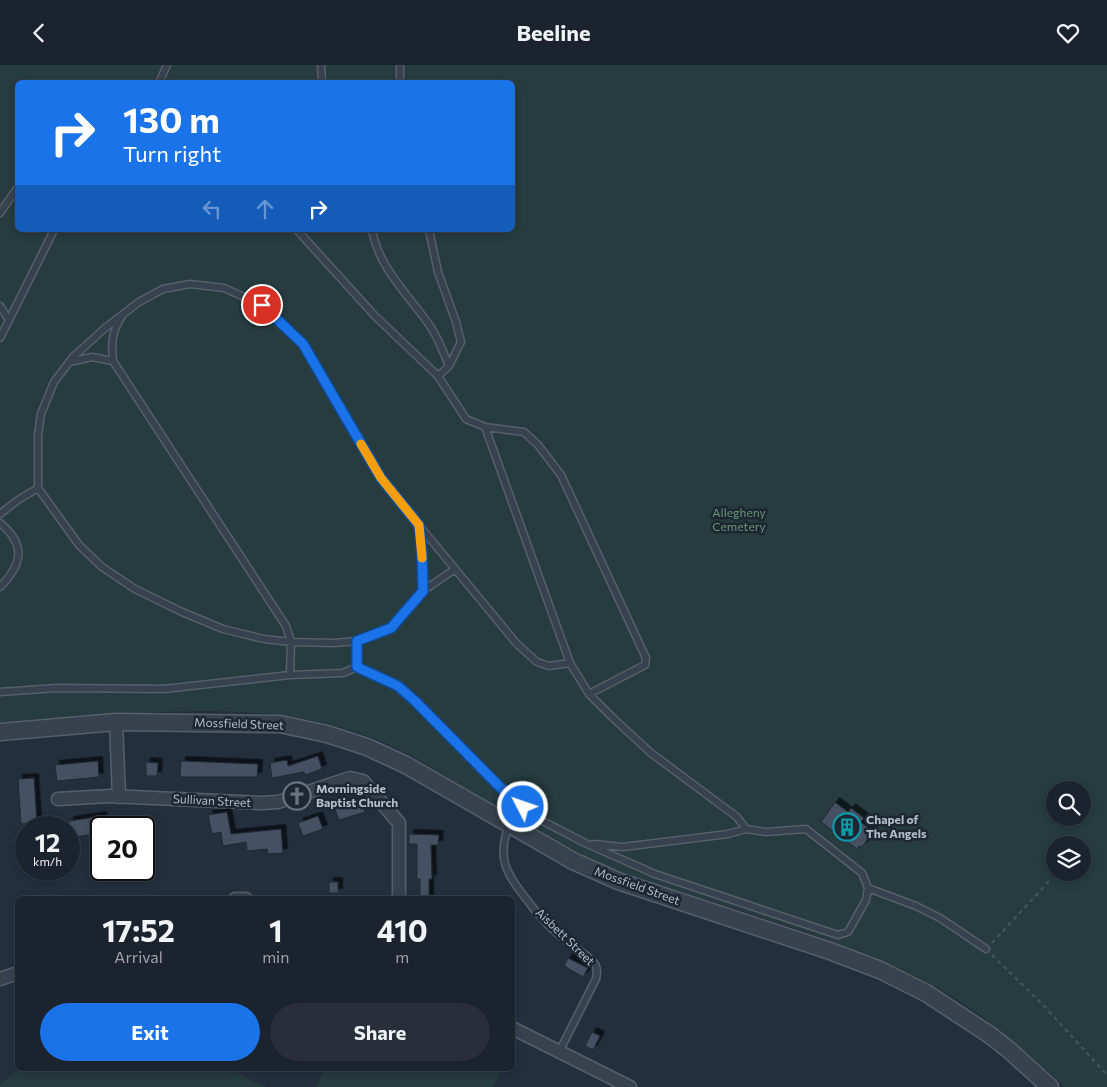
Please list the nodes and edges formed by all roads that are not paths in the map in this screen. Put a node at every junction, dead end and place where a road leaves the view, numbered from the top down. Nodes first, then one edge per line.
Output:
1 (167, 65) edge
2 (321, 65) edge
3 (400, 65) edge
4 (160, 80) edge
5 (322, 80) edge
6 (400, 80) edge
7 (15, 191) edge
8 (0, 213) edge
9 (53, 232) edge
10 (299, 232) edge
11 (373, 232) edge
12 (429, 232) edge
13 (0, 306) edge
14 (123, 314) junction
15 (9, 320) junction
16 (0, 338) edge
17 (113, 361) junction
18 (69, 363) junction
19 (449, 365) junction
20 (438, 375) junction
21 (485, 427) junction
22 (38, 488) junction
23 (0, 514) edge
24 (0, 523) edge
25 (419, 525) junction
26 (455, 569) junction
27 (0, 587) edge
28 (423, 591) junction
29 (357, 641) junction
30 (291, 642) junction
31 (570, 663) junction
32 (357, 667) junction
33 (290, 675) junction
34 (0, 692) edge
35 (588, 694) junction
36 (116, 722) junction
37 (0, 732) edge
38 (119, 797) junction
39 (58, 799) dead end
40 (509, 824) junction
41 (746, 829) junction
42 (578, 839) junction
43 (868, 888) junction
44 (399, 896) edge
45 (986, 949) road end
46 (15, 974) edge
47 (0, 979) edge
48 (515, 1030) edge
49 (559, 1052) junction
50 (630, 1087) edge
51 (1050, 1087) edge

1 - 4 lane
2 - 5 lane
3 - 6 lane
7 - 8 lane
9 - 15 lane
10 - 20 lane
11 - 19 lane
12 - 19 lane
13 - 15 lane
14 - 17 lane
14 - 18 lane
14 - 25 lane
15 - 16 lane
17 - 18 lane
17 - 30 lane
18 - 22 lane
19 - 20 lane
20 - 21 lane
21 - 31 lane
21 - 35 lane
22 - 23 lane
22 - 30 lane
24 - 27 lane
25 - 26 lane
25 - 28 lane
26 - 28 lane
26 - 31 lane
28 - 29 lane
29 - 30 lane
29 - 32 lane
30 - 33 lane
31 - 35 lane
32 - 33 lane
32 - 42 lane
33 - 34 lane
35 - 41 lane
36 - 37 street, Mossfield Street
36 - 38 street
36 - 40 street, Mossfield Street
38 - 39 street, Sullivan Street
38 - 44 street, Sullivan Street
40 - 49 lane, Aisbett Street
40 - 51 street, Mossfield Street
41 - 42 lane
41 - 43 lane
42 - 43 lane
43 - 45 lane
46 - 47 street
48 - 49 street
49 - 50 street

